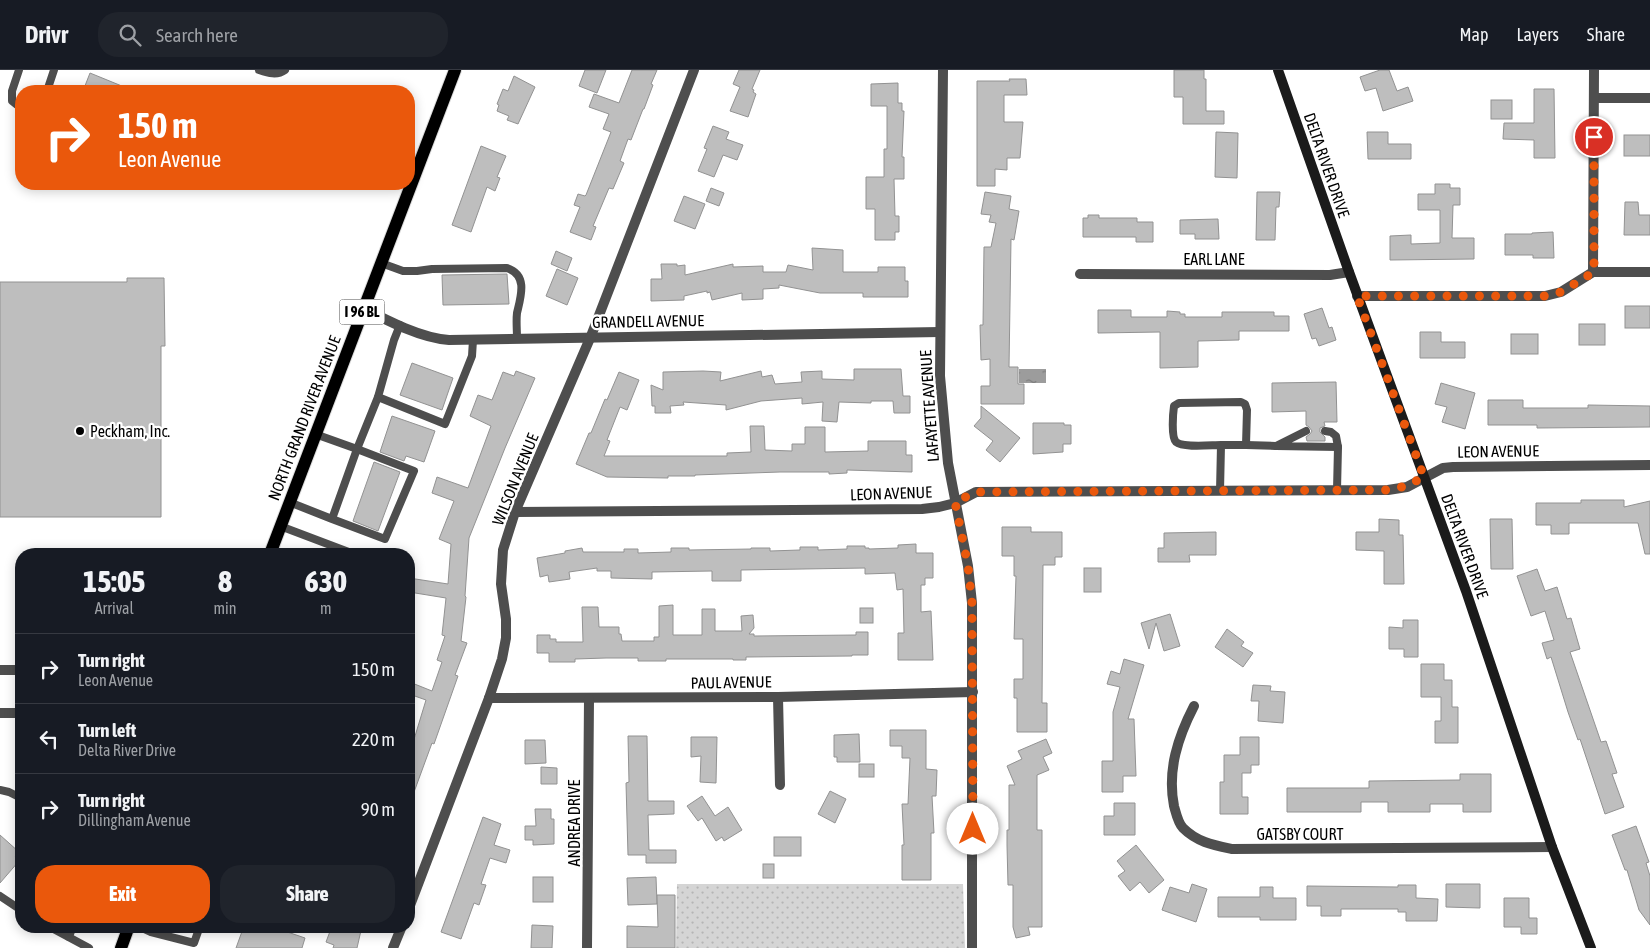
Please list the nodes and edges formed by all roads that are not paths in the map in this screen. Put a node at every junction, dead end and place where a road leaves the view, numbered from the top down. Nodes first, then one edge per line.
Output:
1 (19, 70) edge
2 (54, 70) edge
3 (259, 70) edge
4 (285, 70) edge
5 (455, 70) edge
6 (694, 70) edge
7 (943, 70) edge
8 (1278, 70) edge
9 (1594, 70) edge
10 (49, 85) edge
11 (1595, 98) junction
12 (1650, 98) edge
13 (15, 103) edge
14 (415, 173) edge
15 (409, 190) edge
16 (380, 264) junction
17 (1349, 272) junction
18 (1594, 272) junction
19 (1650, 272) edge
20 (1080, 274) dead end
21 (1357, 296) junction
22 (363, 308) junction
23 (400, 325) junction
24 (940, 332) junction
25 (591, 336) junction
26 (517, 338) junction
27 (473, 340) junction
28 (378, 397) junction
29 (1306, 431) dead end
30 (1325, 431) dead end
31 (315, 434) junction
32 (1221, 445) junction
33 (1246, 446) junction
34 (1276, 446) junction
35 (1338, 447) junction
36 (357, 449) junction
37 (1650, 465) edge
38 (1424, 477) junction
39 (1337, 490) junction
40 (1220, 491) junction
41 (289, 502) junction
42 (955, 502) junction
43 (515, 512) junction
44 (332, 519) junction
45 (280, 526) junction
46 (272, 548) edge
47 (338, 548) edge
48 (0, 670) edge
49 (15, 670) edge
50 (973, 692) junction
51 (778, 697) junction
52 (489, 698) junction
53 (590, 699) junction
54 (1194, 706) dead end
55 (0, 713) edge
56 (15, 713) edge
57 (780, 785) dead end
58 (0, 790) edge
59 (15, 795) edge
60 (1552, 847) junction
61 (415, 892) edge
62 (0, 896) edge
63 (15, 906) edge
64 (61, 933) edge
65 (70, 933) edge
66 (126, 933) edge
67 (155, 933) edge
68 (198, 933) edge
69 (399, 933) edge
70 (69, 937) junction
71 (89, 948) edge
72 (121, 948) edge
73 (394, 948) edge
74 (587, 948) edge
75 (972, 948) edge
76 (1591, 948) edge

1 - 13 lane
2 - 10 lane
3 - 4 lane
5 - 14 main road, NORTH GRAND RIVER AVENUE / I 96 BL
6 - 25 street, WILSON AVENUE
7 - 24 street, LAFAYETTE AVENUE
8 - 17 street, DELTA RIVER DRIVE
9 - 11 street
11 - 12 street
11 - 18 street
15 - 16 main road, NORTH GRAND RIVER AVENUE / I 96 BL
16 - 22 main road, NORTH GRAND RIVER AVENUE / I 96 BL
16 - 26 lane
17 - 20 street, EARL LANE
17 - 21 street, DELTA RIVER DRIVE
18 - 19 street
18 - 21 street
21 - 38 street, DELTA RIVER DRIVE
22 - 23 street, GRANDELL AVENUE
22 - 31 main road, NORTH GRAND RIVER AVENUE / I 96 BL
23 - 27 street, GRANDELL AVENUE
23 - 28 lane
24 - 25 street, GRANDELL AVENUE
24 - 42 street, LAFAYETTE AVENUE
25 - 26 street, GRANDELL AVENUE
25 - 43 street, WILSON AVENUE
26 - 27 street, GRANDELL AVENUE
27 - 28 lane
28 - 36 lane
29 - 34 lane
30 - 35 lane
31 - 36 lane
31 - 41 main road, NORTH GRAND RIVER AVENUE / I 96 BL
32 - 33 lane
32 - 33 lane
32 - 40 lane
33 - 34 lane
34 - 35 lane
35 - 39 lane
36 - 44 lane
36 - 44 lane
37 - 38 street, LEON AVENUE
38 - 39 street, LEON AVENUE
38 - 60 street, DELTA RIVER DRIVE
39 - 40 street, LEON AVENUE
40 - 42 street, LEON AVENUE
41 - 44 lane
41 - 45 main road, NORTH GRAND RIVER AVENUE / I 96 BL
42 - 43 street, LEON AVENUE
42 - 50 street, LAFAYETTE AVENUE
43 - 52 street, WILSON AVENUE
45 - 46 main road, NORTH GRAND RIVER AVENUE / I 96 BL
45 - 47 lane
48 - 49 street
50 - 51 street, PAUL AVENUE
50 - 75 street, LAFAYETTE AVENUE
51 - 53 street, PAUL AVENUE
51 - 57 street
52 - 53 street, PAUL AVENUE
52 - 61 street, WILSON AVENUE
53 - 74 street, ANDREA DRIVE
54 - 60 street, GATSBY COURT
55 - 56 street
58 - 59 lane
60 - 76 street, DELTA RIVER DRIVE
62 - 63 lane
64 - 70 lane
65 - 70 lane
66 - 72 main road
67 - 68 lane
69 - 73 street
70 - 71 lane

